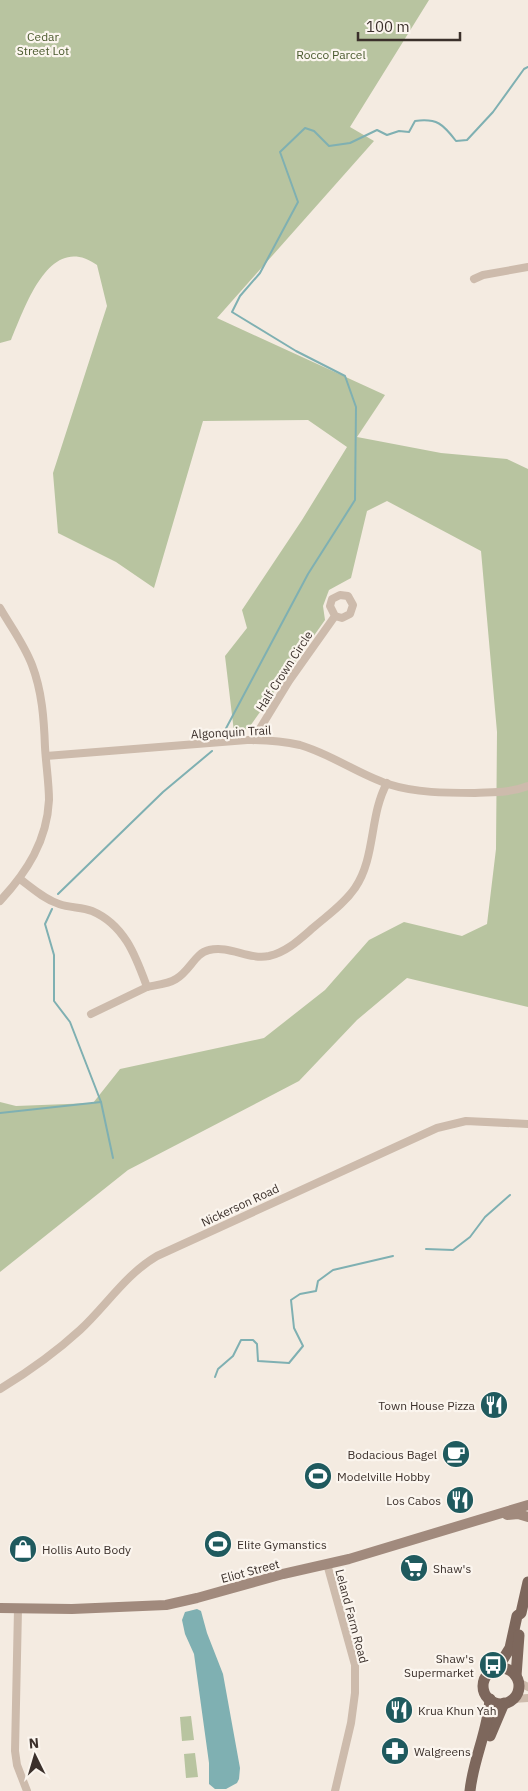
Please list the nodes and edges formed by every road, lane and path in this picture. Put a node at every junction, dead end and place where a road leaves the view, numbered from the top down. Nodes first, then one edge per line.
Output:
1 (528, 267) edge
2 (474, 279) dead end
3 (0, 608) edge
4 (335, 616) dead end
5 (253, 740) junction
6 (46, 756) junction
7 (386, 783) junction
8 (528, 786) edge
9 (20, 879) junction
10 (0, 901) edge
11 (147, 987) junction
12 (91, 1014) dead end
13 (528, 1124) edge
14 (0, 1389) edge
15 (528, 1505) edge
16 (496, 1514) junction
17 (528, 1517) edge
18 (327, 1564) junction
19 (528, 1582) edge
20 (0, 1608) edge
21 (18, 1608) junction
22 (521, 1613) junction
23 (497, 1669) junction
24 (521, 1681) edge
25 (528, 1698) edge
26 (490, 1699) junction
27 (508, 1701) junction
28 (477, 1762) junction
29 (27, 1791) edge
30 (335, 1791) edge
31 (470, 1791) edge

1 - 2 street
3 - 6 street
4 - 5 street, Half Crown Circle
5 - 6 street, Algonquin Trail
5 - 7 street, Algonquin Trail
6 - 9 street
7 - 8 street, Algonquin Trail
7 - 11 street
9 - 10 street
9 - 11 street
11 - 12 street
13 - 14 street, Nickerson Road
15 - 16 main road, Eliot Street
16 - 17 main road
16 - 18 main road, Eliot Street
18 - 21 main road, Eliot Street
18 - 30 street, Leland Farm Road
19 - 22 main road
20 - 21 main road, Eliot Street
21 - 29 street
22 - 23 main road
22 - 24 main road
23 - 24 main road
23 - 26 main road
24 - 27 main road
25 - 27 street
26 - 27 main road
26 - 28 main road
27 - 28 main road
28 - 31 main road

